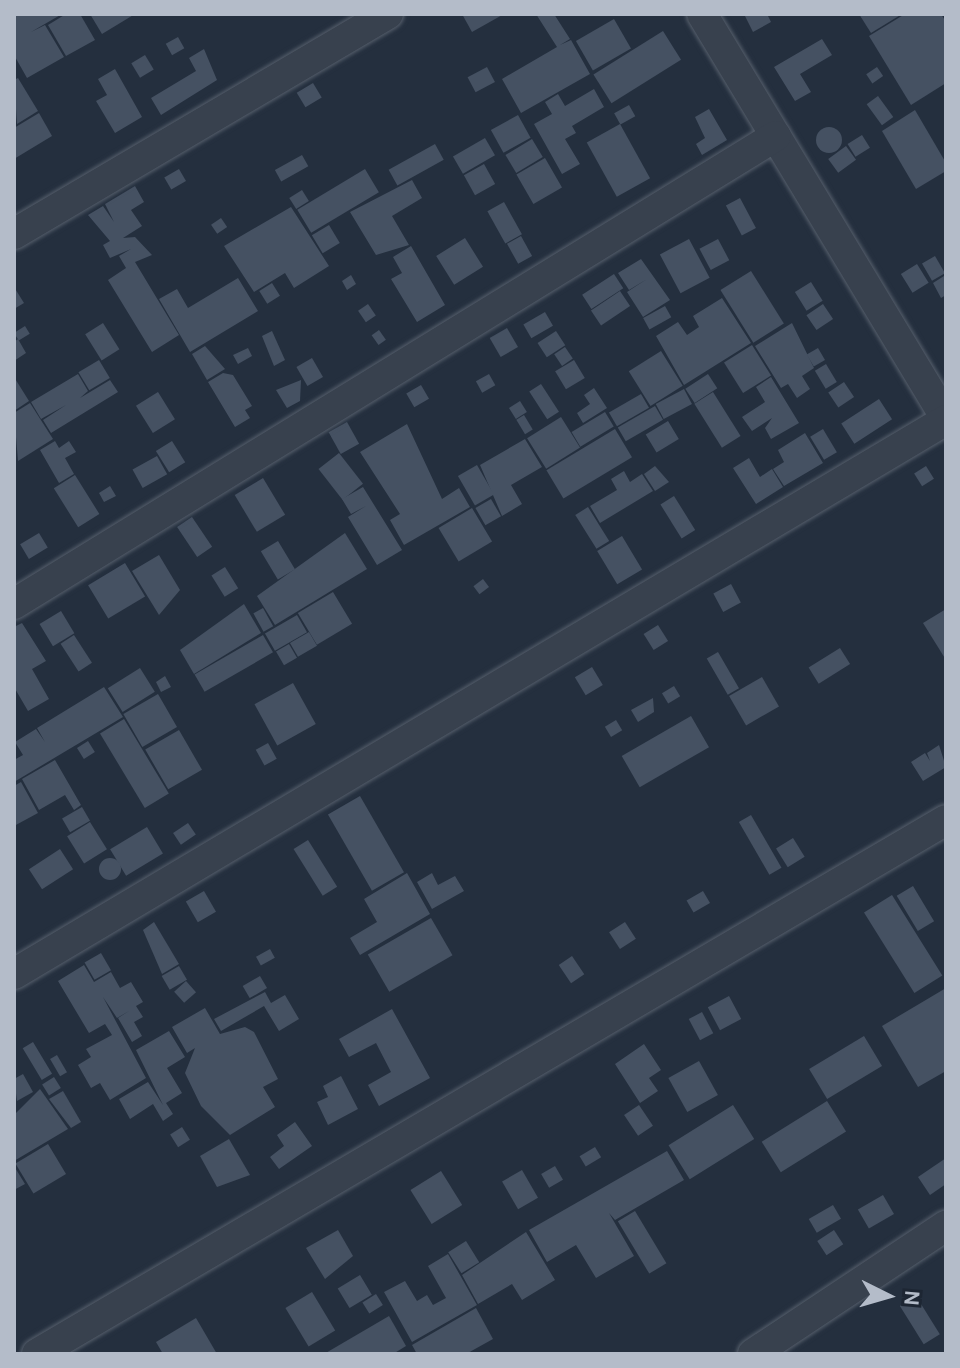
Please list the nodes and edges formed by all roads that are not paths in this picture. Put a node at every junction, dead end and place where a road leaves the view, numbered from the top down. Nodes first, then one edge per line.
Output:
1 (388, 14) edge
2 (702, 14) edge
3 (776, 136) junction
4 (14, 234) edge
5 (946, 420) edge
6 (14, 604) edge
7 (946, 820) edge
8 (14, 974) edge
9 (946, 1226) edge
10 (37, 1354) edge
11 (753, 1354) edge

1 - 4 street
2 - 3 street
3 - 5 street
3 - 6 street
5 - 8 street
7 - 10 street
9 - 11 street

